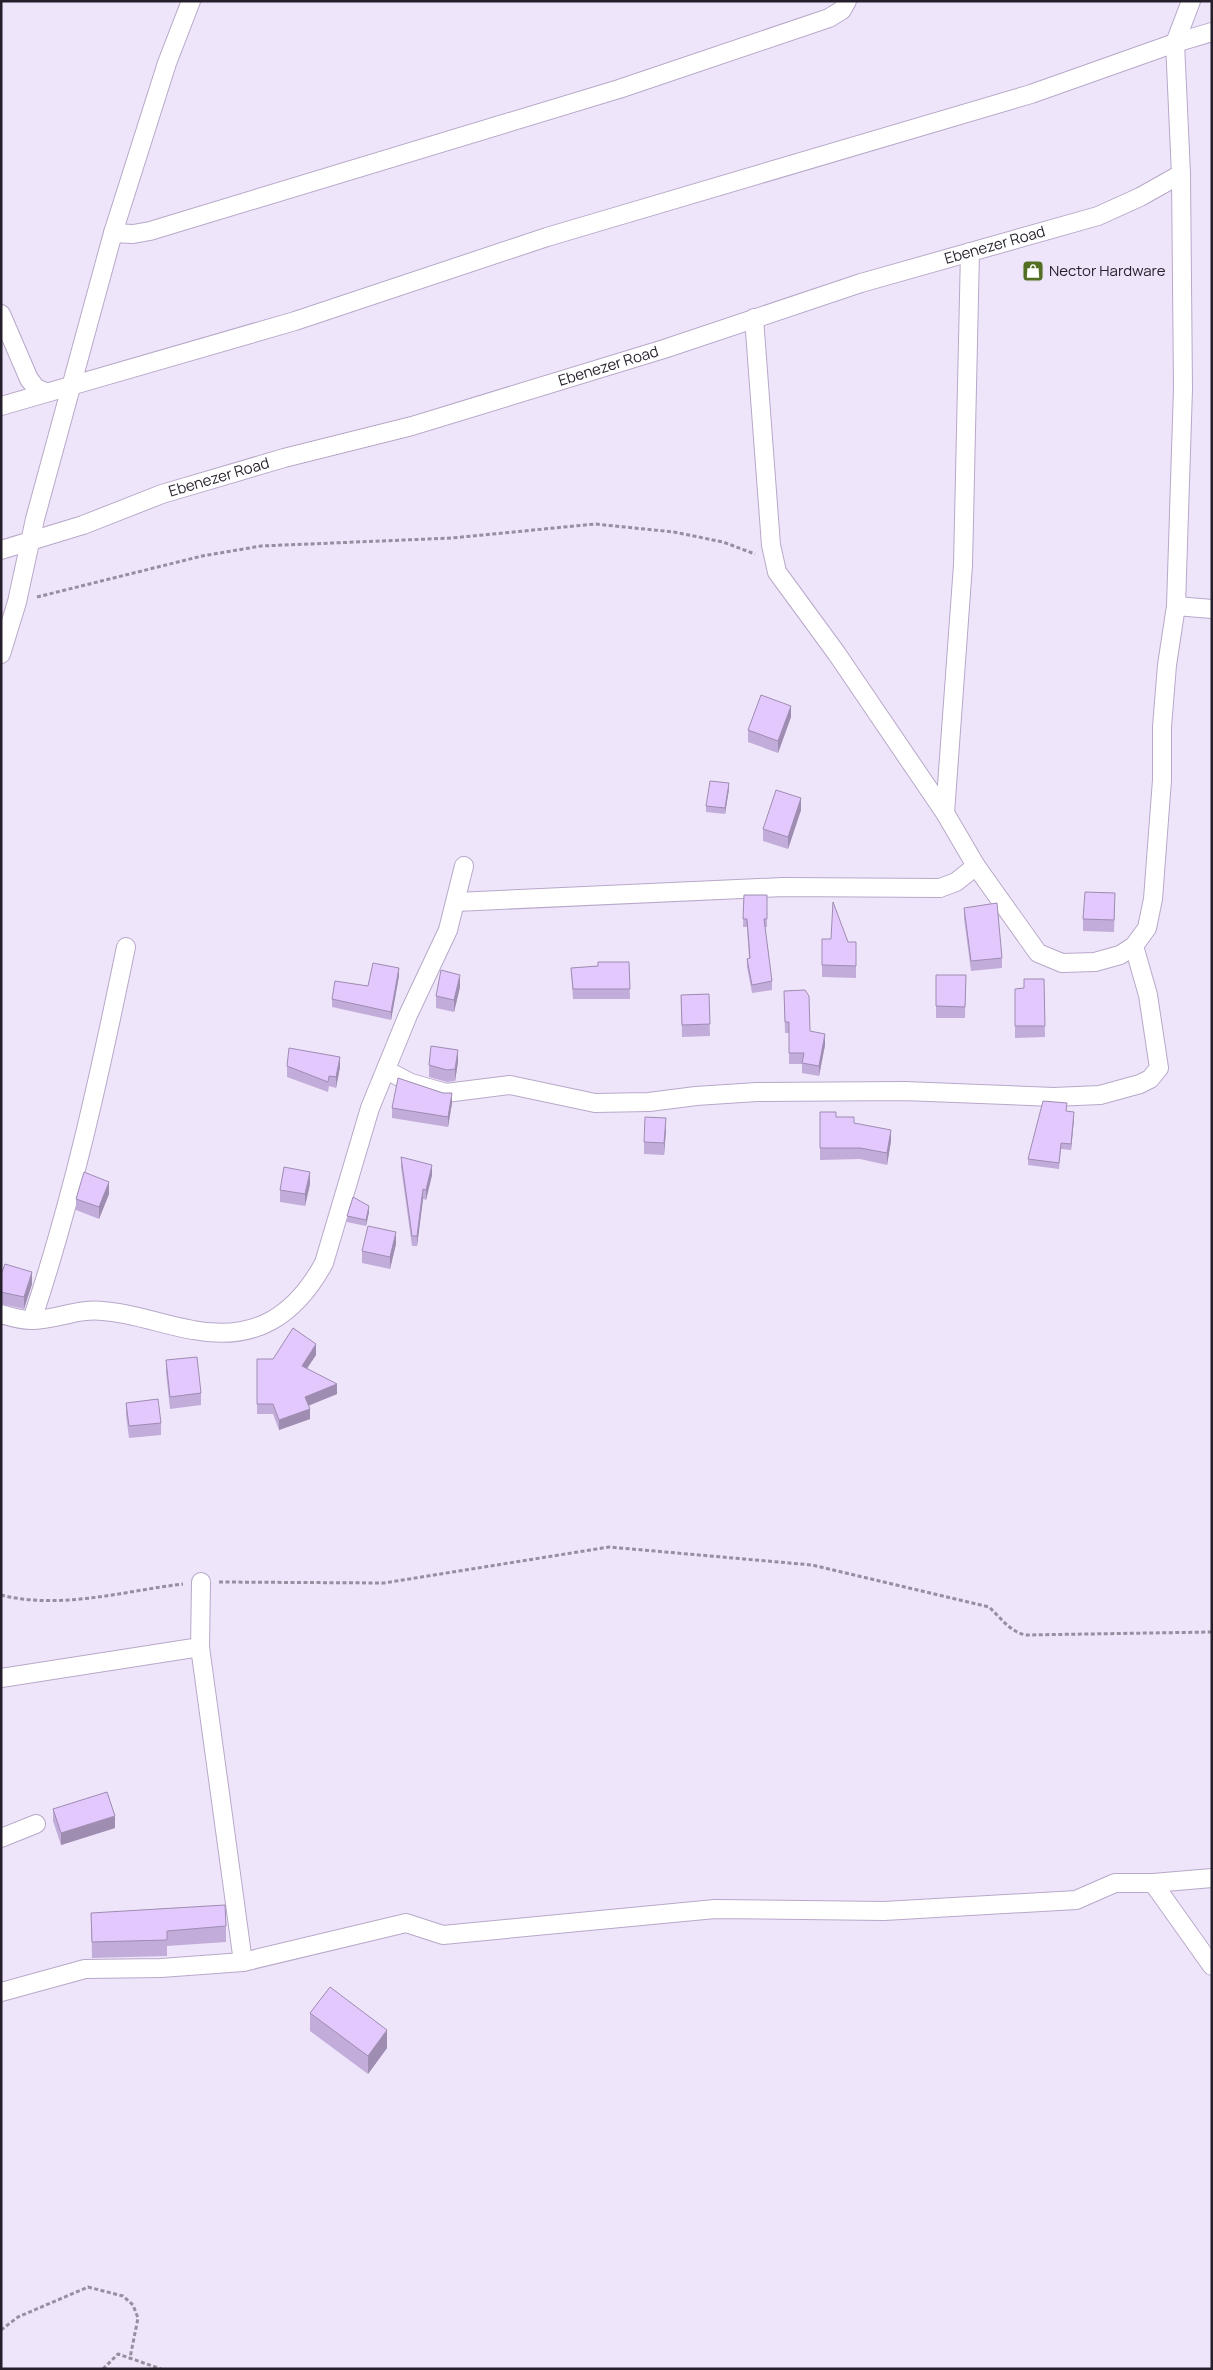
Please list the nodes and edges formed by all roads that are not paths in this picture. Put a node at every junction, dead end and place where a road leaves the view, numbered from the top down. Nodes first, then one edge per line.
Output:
1 (191, 1) edge
2 (846, 1) edge
3 (1191, 1) edge
4 (1212, 32) edge
5 (1175, 43) junction
6 (1181, 174) junction
7 (113, 233) junction
8 (970, 252) junction
9 (1, 314) edge
10 (754, 318) junction
11 (72, 386) junction
12 (44, 392) junction
13 (1, 406) edge
14 (31, 542) junction
15 (1, 550) edge
16 (1176, 606) junction
17 (1212, 609) edge
18 (1, 654) edge
19 (945, 814) junction
20 (464, 866) dead end
21 (976, 866) junction
22 (456, 902) junction
23 (1134, 946) junction
24 (126, 947) dead end
25 (386, 1070) junction
26 (1, 1314) edge
27 (32, 1320) junction
28 (201, 1582) road end
29 (200, 1647) junction
30 (1, 1678) edge
31 (36, 1824) dead end
32 (2, 1834) edge
33 (1212, 1878) edge
34 (1153, 1883) junction
35 (243, 1962) junction
36 (1212, 1966) edge
37 (1, 1992) edge

1 - 7 street
2 - 7 street
3 - 5 street
4 - 5 street
5 - 6 street
5 - 11 street
6 - 8 street, Ebenezer Road
6 - 16 street
7 - 11 street
8 - 10 street, Ebenezer Road
8 - 19 street
9 - 12 street
10 - 14 street, Ebenezer Road
10 - 19 street
11 - 12 street
11 - 14 street
12 - 13 street
14 - 15 street, Ebenezer Road
14 - 18 street
16 - 17 street
16 - 23 street
19 - 21 street
20 - 22 street
21 - 22 street
21 - 23 street
22 - 25 street
23 - 25 street
24 - 27 street
25 - 27 street
26 - 27 street
28 - 29 street
29 - 30 street
29 - 35 street
31 - 32 street
33 - 34 street
34 - 35 street
34 - 36 street
35 - 37 street

